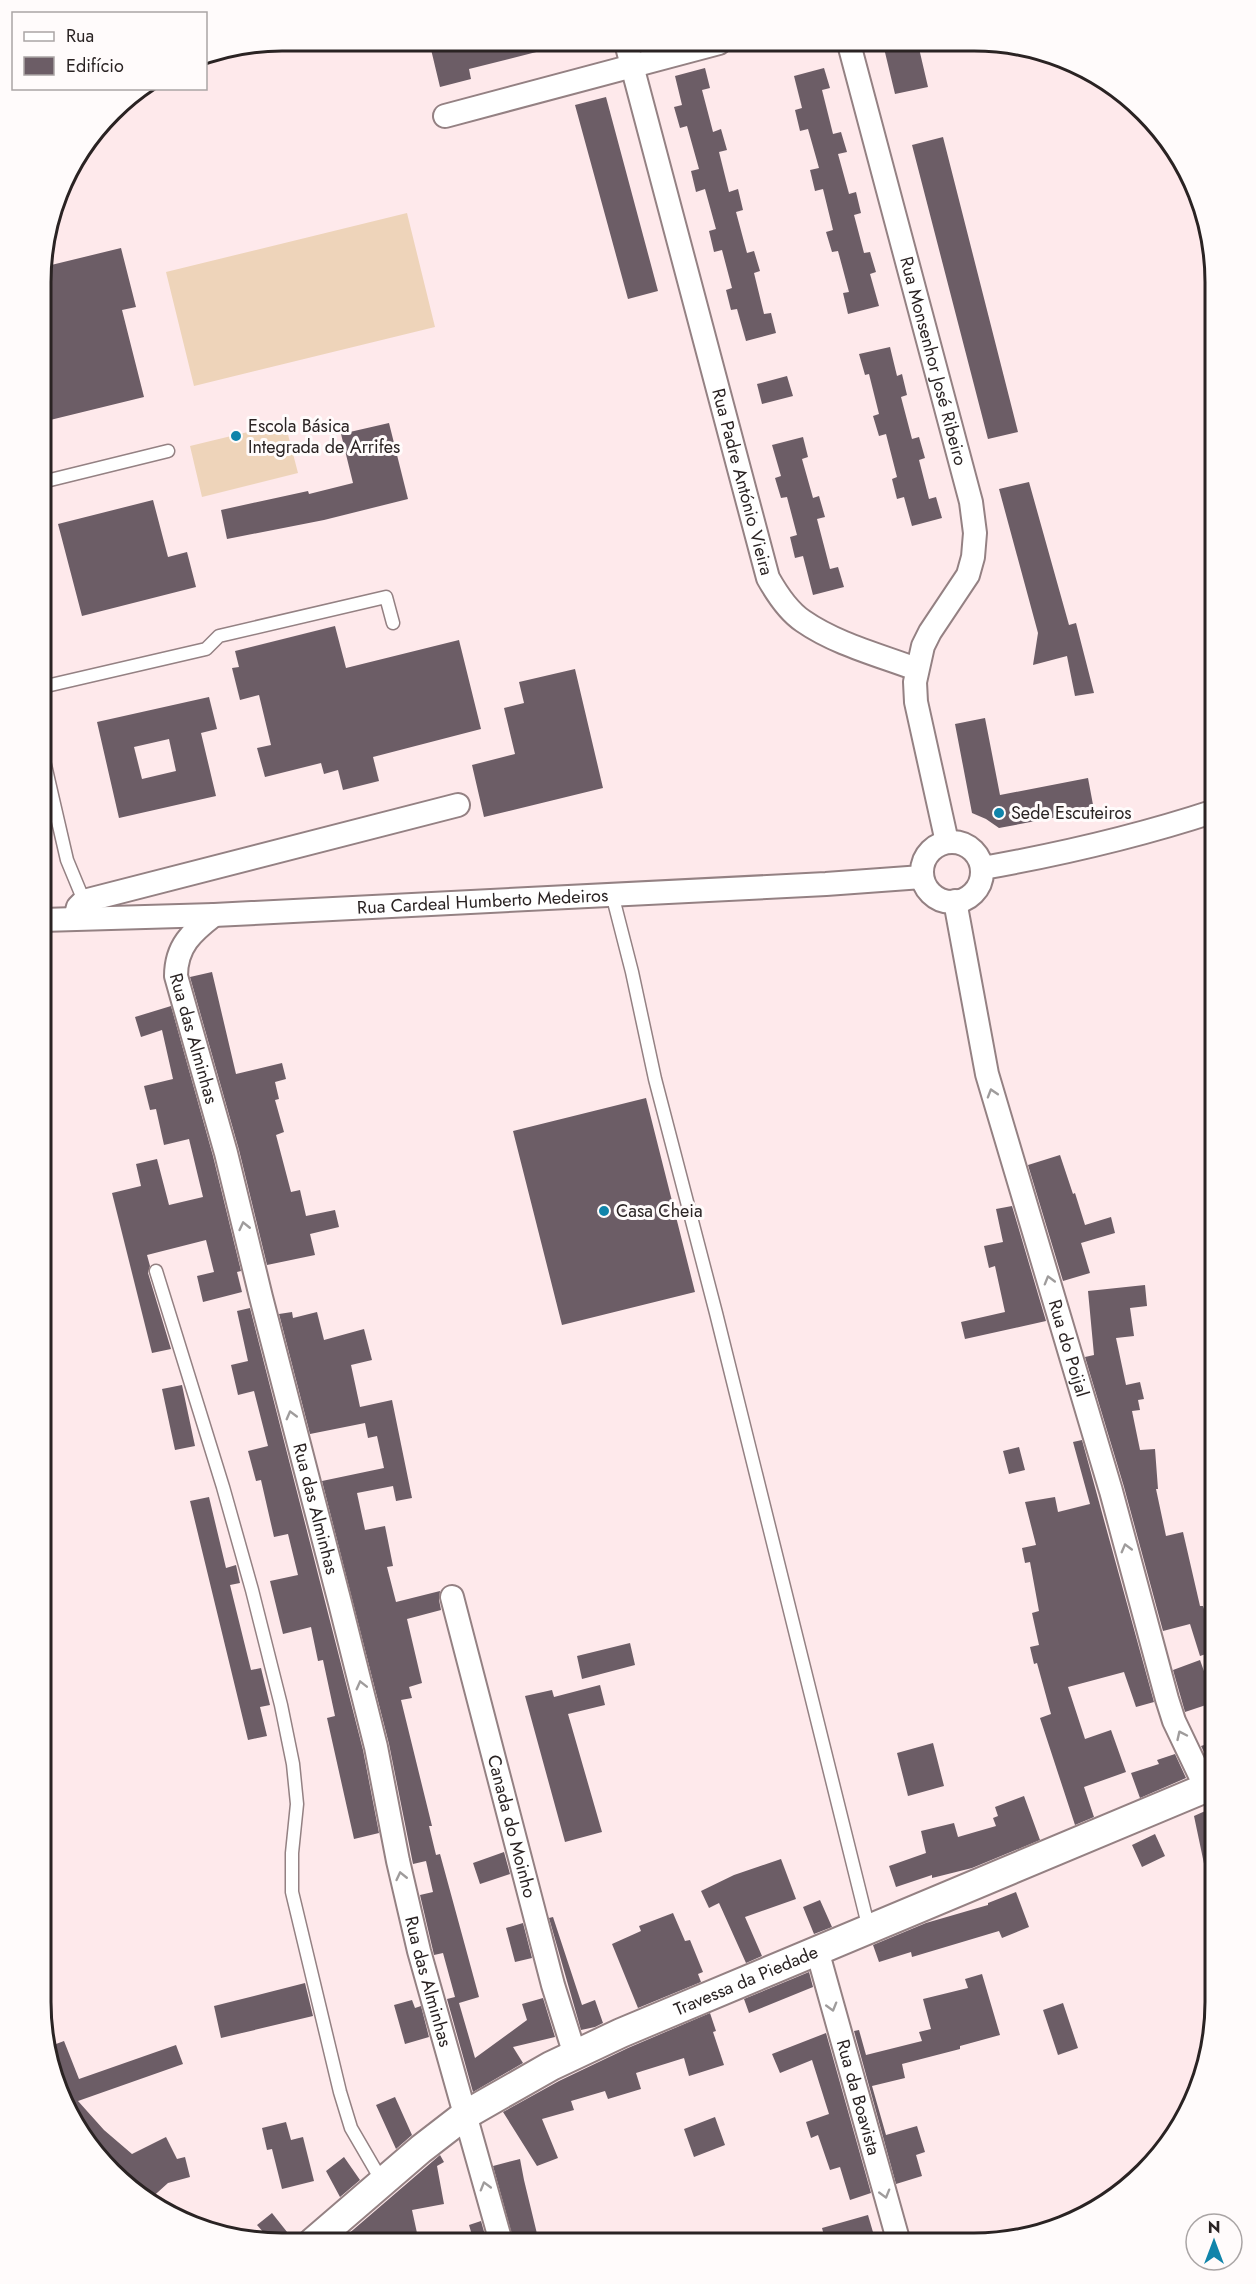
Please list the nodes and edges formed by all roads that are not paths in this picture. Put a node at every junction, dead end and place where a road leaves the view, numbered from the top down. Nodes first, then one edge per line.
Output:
1 (628, 51) edge
2 (689, 51) edge
3 (851, 51) edge
4 (633, 66) junction
5 (445, 116) dead end
6 (168, 451) dead end
7 (51, 480) edge
8 (393, 623) dead end
9 (916, 669) junction
10 (51, 685) edge
11 (51, 791) edge
12 (458, 805) dead end
13 (1205, 814) edge
14 (947, 842) junction
15 (983, 868) junction
16 (922, 877) junction
17 (140, 887) junction
18 (612, 894) junction
19 (955, 902) junction
20 (80, 909) junction
21 (214, 915) junction
22 (51, 917) edge
23 (151, 917) junction
24 (156, 1271) dead end
25 (452, 1597) dead end
26 (1205, 1777) edge
27 (1205, 1788) edge
28 (869, 1929) junction
29 (817, 1950) junction
30 (575, 2055) junction
31 (465, 2115) junction
32 (383, 2183) junction
33 (324, 2233) edge
34 (498, 2233) edge
35 (896, 2233) edge

1 - 4 street, Rua Padre António Vieira
2 - 4 street
3 - 9 street, Rua Monsenhor José Ribeiro
4 - 5 street
4 - 9 street, Rua Padre António Vieira
6 - 7 lane
8 - 10 lane
9 - 14 street
11 - 20 lane
12 - 17 street
13 - 15 street
14 - 15 street
14 - 16 street
15 - 19 street
16 - 18 street, Rua Cardeal Humberto Medeiros
16 - 19 street
17 - 20 street
17 - 23 street
18 - 21 street, Rua Cardeal Humberto Medeiros
18 - 28 lane
26 -> 19 street, Rua do Poijal
20 - 22 street, Rua Cardeal Humberto Medeiros
20 - 23 street, Rua Cardeal Humberto Medeiros
21 - 23 street, Rua Cardeal Humberto Medeiros
31 -> 21 street, Rua das Alminhas
24 - 32 lane
25 - 30 street, Canada do Moinho
27 - 28 street, Travessa da Piedade
28 - 29 street, Travessa da Piedade
29 - 30 street, Travessa da Piedade
29 -> 35 street, Rua da Boavista
30 - 31 street, Travessa da Piedade
31 - 32 street, Travessa da Piedade
34 -> 31 street, Rua das Alminhas
32 - 33 street, Travessa da Piedade

